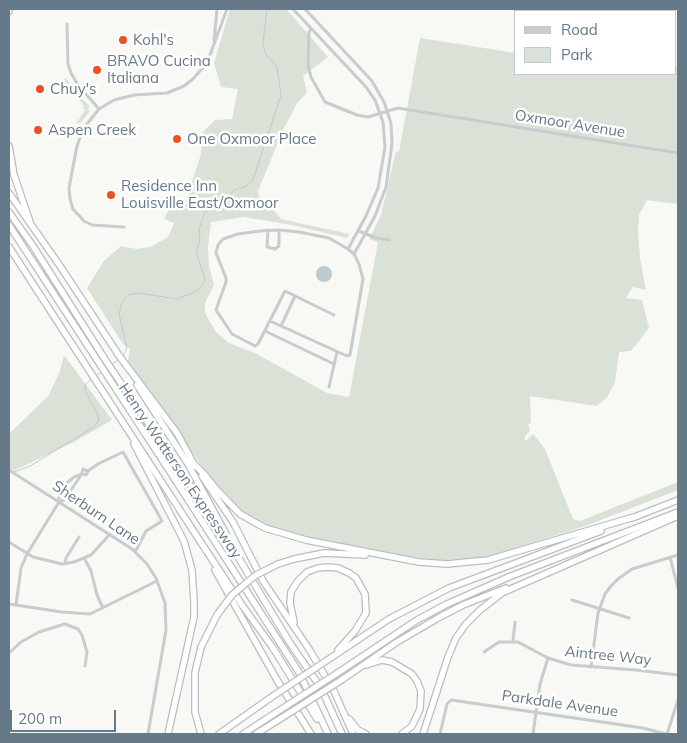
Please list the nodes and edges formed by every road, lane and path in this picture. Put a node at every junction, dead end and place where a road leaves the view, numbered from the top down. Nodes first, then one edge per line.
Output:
1 (217, 9) edge
2 (227, 9) edge
3 (293, 9) edge
4 (305, 9) edge
5 (67, 24) dead end
6 (311, 28) junction
7 (214, 46) junction
8 (99, 109) junction
9 (387, 110) junction
10 (380, 113) junction
11 (9, 146) edge
12 (678, 153) edge
13 (9, 194) edge
14 (9, 212) edge
15 (9, 225) edge
16 (124, 226) dead end
17 (31, 227) junction
18 (268, 230) junction
19 (280, 230) junction
20 (359, 231) junction
21 (365, 234) junction
22 (389, 240) dead end
23 (9, 247) edge
24 (348, 249) junction
25 (354, 254) junction
26 (295, 296) junction
27 (334, 315) dead end
28 (270, 321) junction
29 (282, 326) junction
30 (265, 331) junction
31 (337, 352) junction
32 (103, 363) junction
33 (125, 364) junction
34 (334, 364) junction
35 (110, 374) junction
36 (329, 387) dead end
37 (122, 420) junction
38 (194, 464) junction
39 (9, 470) edge
40 (82, 474) junction
41 (678, 500) edge
42 (60, 502) junction
43 (678, 512) edge
44 (678, 516) edge
45 (634, 517) junction
46 (110, 534) junction
47 (79, 538) dead end
48 (198, 538) junction
49 (9, 542) edge
50 (232, 547) junction
51 (608, 547) junction
52 (135, 552) junction
53 (27, 554) junction
54 (678, 555) edge
55 (390, 556) junction
56 (670, 557) junction
57 (84, 558) junction
58 (65, 563) junction
59 (158, 581) junction
60 (678, 588) edge
61 (572, 600) dead end
62 (9, 604) edge
63 (16, 605) junction
64 (104, 608) junction
65 (599, 608) junction
66 (629, 618) dead end
67 (515, 622) dead end
68 (297, 632) junction
69 (513, 641) junction
70 (484, 652) dead end
71 (9, 653) edge
72 (332, 657) junction
73 (548, 658) junction
74 (85, 666) dead end
75 (591, 667) junction
76 (357, 669) junction
77 (678, 676) edge
78 (678, 700) edge
79 (536, 712) junction
80 (345, 714) junction
81 (265, 729) junction
82 (200, 732) edge
83 (148, 734) edge
84 (168, 734) edge
85 (219, 734) edge
86 (243, 734) edge
87 (256, 734) edge
88 (260, 734) edge
89 (311, 734) edge
90 (324, 734) edge
91 (328, 734) edge
92 (342, 734) edge
93 (353, 734) edge
94 (366, 734) edge
95 (402, 734) edge
96 (423, 734) edge
97 (440, 734) edge
98 (533, 734) edge
99 (666, 734) edge

1 - 7 street
2 - 7 street
3 - 6 street
4 - 9 street
5 - 8 street
6 - 10 street
6 - 10 street
7 - 8 street
8 - 16 street
9 - 10 street
9 - 12 street, Oxmoor Avenue
9 - 21 street
10 - 20 street
11 - 17 highway
13 - 17 highway
14 - 32 highway, Henry Watterson Expressway
15 - 32 highway, Henry Watterson Expressway
17 - 33 highway
18 - 19 street
18 - 19 street
18 - 30 street
19 - 24 street
20 - 21 street
20 - 24 street
21 - 22 street
21 - 25 street
23 - 37 highway
24 - 25 street
25 - 31 street
26 - 27 street
26 - 28 street
26 - 29 street
28 - 29 street
28 - 30 street
29 - 31 street
30 - 34 street
31 - 34 street
32 - 35 highway, Henry Watterson Expressway
33 - 38 highway
33 - 50 highway
34 - 36 street
35 - 50 highway, Henry Watterson Expressway
35 - 91 highway, Henry Watterson Expressway
37 - 48 highway
37 - 84 highway
38 - 55 highway
38 - 68 highway
39 - 42 street, Sherburn Lane
40 - 42 street
40 - 42 street
40 - 52 street
41 - 45 highway
42 - 46 street, Sherburn Lane
42 - 53 street
43 - 86 highway, bridge
44 - 51 highway
45 - 55 highway
45 - 72 highway
46 - 52 street, Sherburn Lane
46 - 57 street
47 - 58 street
48 - 89 highway
48 - 90 highway
49 - 53 street
50 - 92 highway, Henry Watterson Expressway
51 - 76 highway
51 - 96 highway
52 - 59 street, Sherburn Lane
53 - 58 street
53 - 63 street
54 - 56 street
55 - 82 highway, bridge
56 - 60 street
56 - 65 street
57 - 58 street
57 - 64 street
59 - 64 street
59 - 83 street, Sherburn Lane
61 - 65 street
62 - 63 street
63 - 64 street
65 - 66 street
65 - 75 street
67 - 69 street
68 - 72 highway
68 - 80 highway
69 - 70 street
69 - 73 street, Aintree Way
71 - 74 street
72 - 85 highway, bridge
73 - 75 street, Aintree Way
73 - 79 street
75 - 77 street, Aintree Way
76 - 81 highway, bridge
76 - 95 highway
78 - 99 street
79 - 97 street, Parkdale Avenue
79 - 98 street
79 - 99 street, Parkdale Avenue
80 - 93 highway
80 - 94 highway
81 - 87 highway
81 - 88 highway

